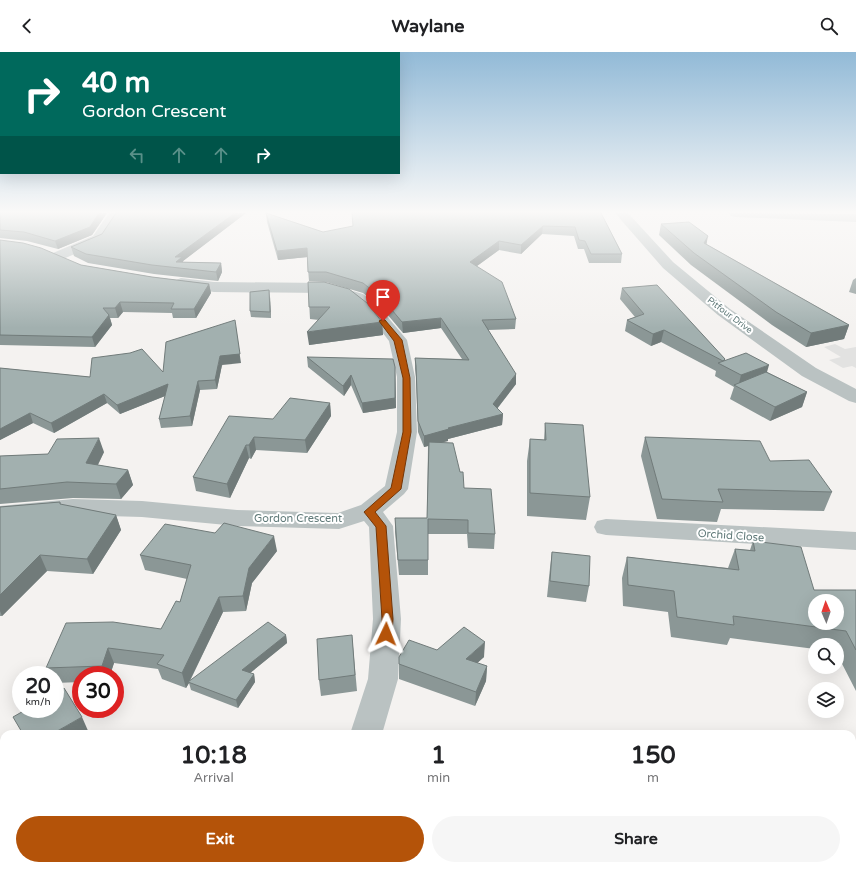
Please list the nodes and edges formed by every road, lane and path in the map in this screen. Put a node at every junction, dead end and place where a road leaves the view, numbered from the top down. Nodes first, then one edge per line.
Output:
1 (56, 251) edge
2 (656, 251) edge
3 (77, 265) edge
4 (162, 280) edge
5 (856, 397) edge
6 (369, 512) junction
7 (0, 514) edge
8 (606, 527) dead end
9 (856, 541) edge
10 (367, 730) edge

1 - 3 street
2 - 5 street, Pitfour Drive
4 - 6 street, Gordon Crescent
6 - 7 street, Gordon Crescent
6 - 10 street
8 - 9 street, Orchid Close

